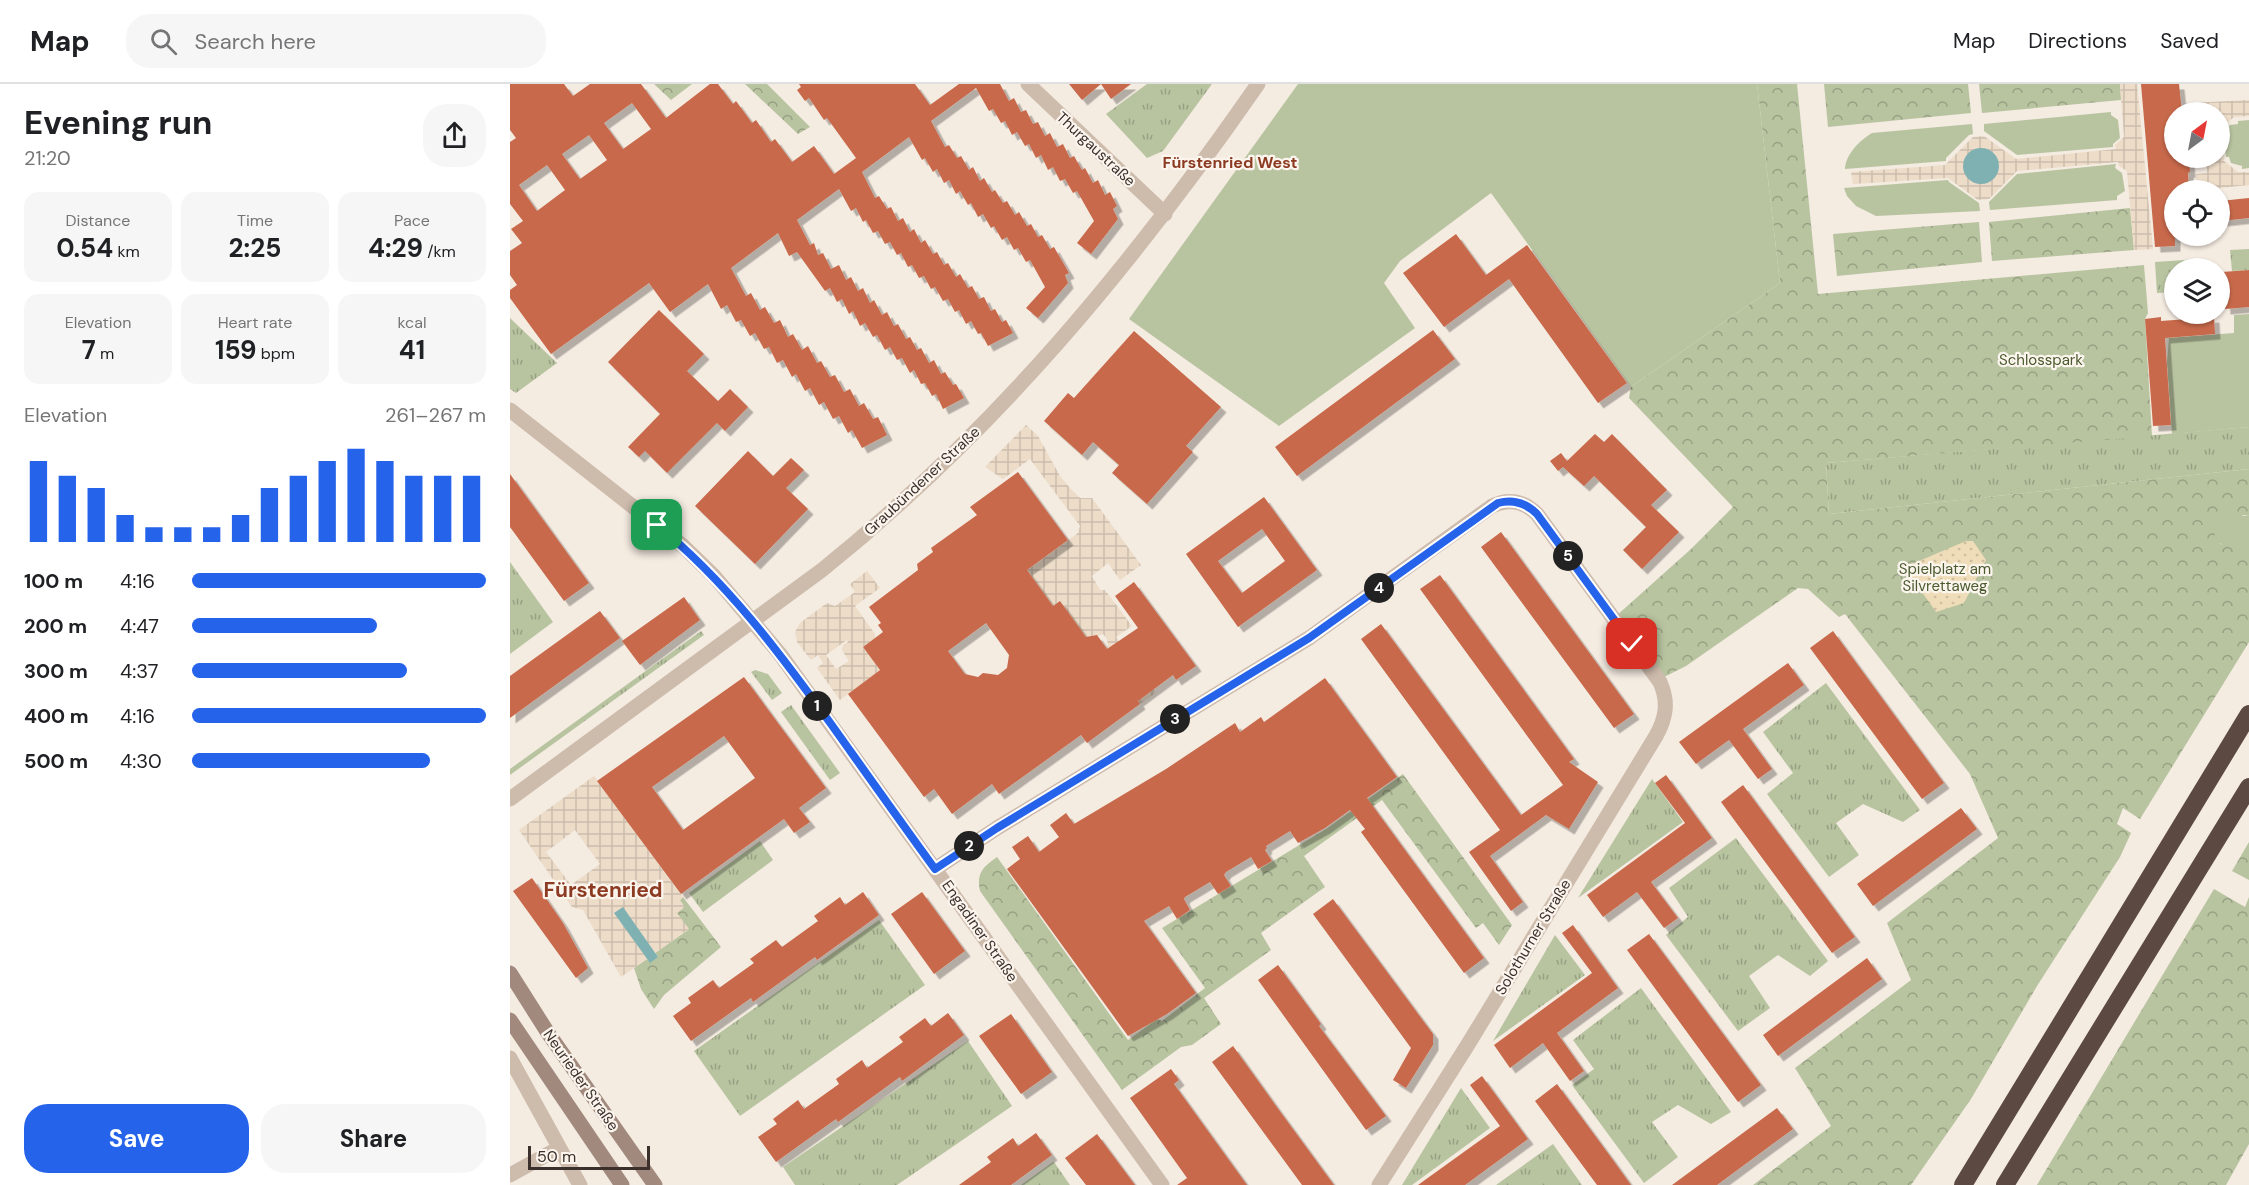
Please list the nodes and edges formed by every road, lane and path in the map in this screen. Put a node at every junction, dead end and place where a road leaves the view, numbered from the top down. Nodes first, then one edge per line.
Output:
1 (1028, 84) edge
2 (1258, 84) edge
3 (1166, 214) junction
4 (510, 410) edge
5 (753, 621) junction
6 (2249, 714) edge
7 (2249, 786) edge
8 (510, 799) edge
9 (935, 869) junction
10 (510, 973) edge
11 (510, 1020) edge
12 (510, 1058) edge
13 (559, 1148) junction
14 (510, 1175) edge
15 (580, 1185) edge
16 (622, 1185) edge
17 (655, 1185) edge
18 (1162, 1185) edge
19 (1379, 1185) edge
20 (1963, 1185) edge
21 (2005, 1185) edge

1 - 3 street, Thurgaustraße
2 - 3 street, Graubündener Straße
3 - 5 street, Graubündener Straße
4 - 5 street, Engadiner Straße
5 - 8 street, Graubündener Straße
5 - 9 street, Engadiner Straße
6 - 20 highway
7 - 21 highway
9 - 18 street, Engadiner Straße
9 - 19 street, Solothurner Straße
10 - 17 main road, Neurieder Straße
11 - 16 main road, Neurieder Straße
12 - 13 street
13 - 14 street
13 - 15 street

